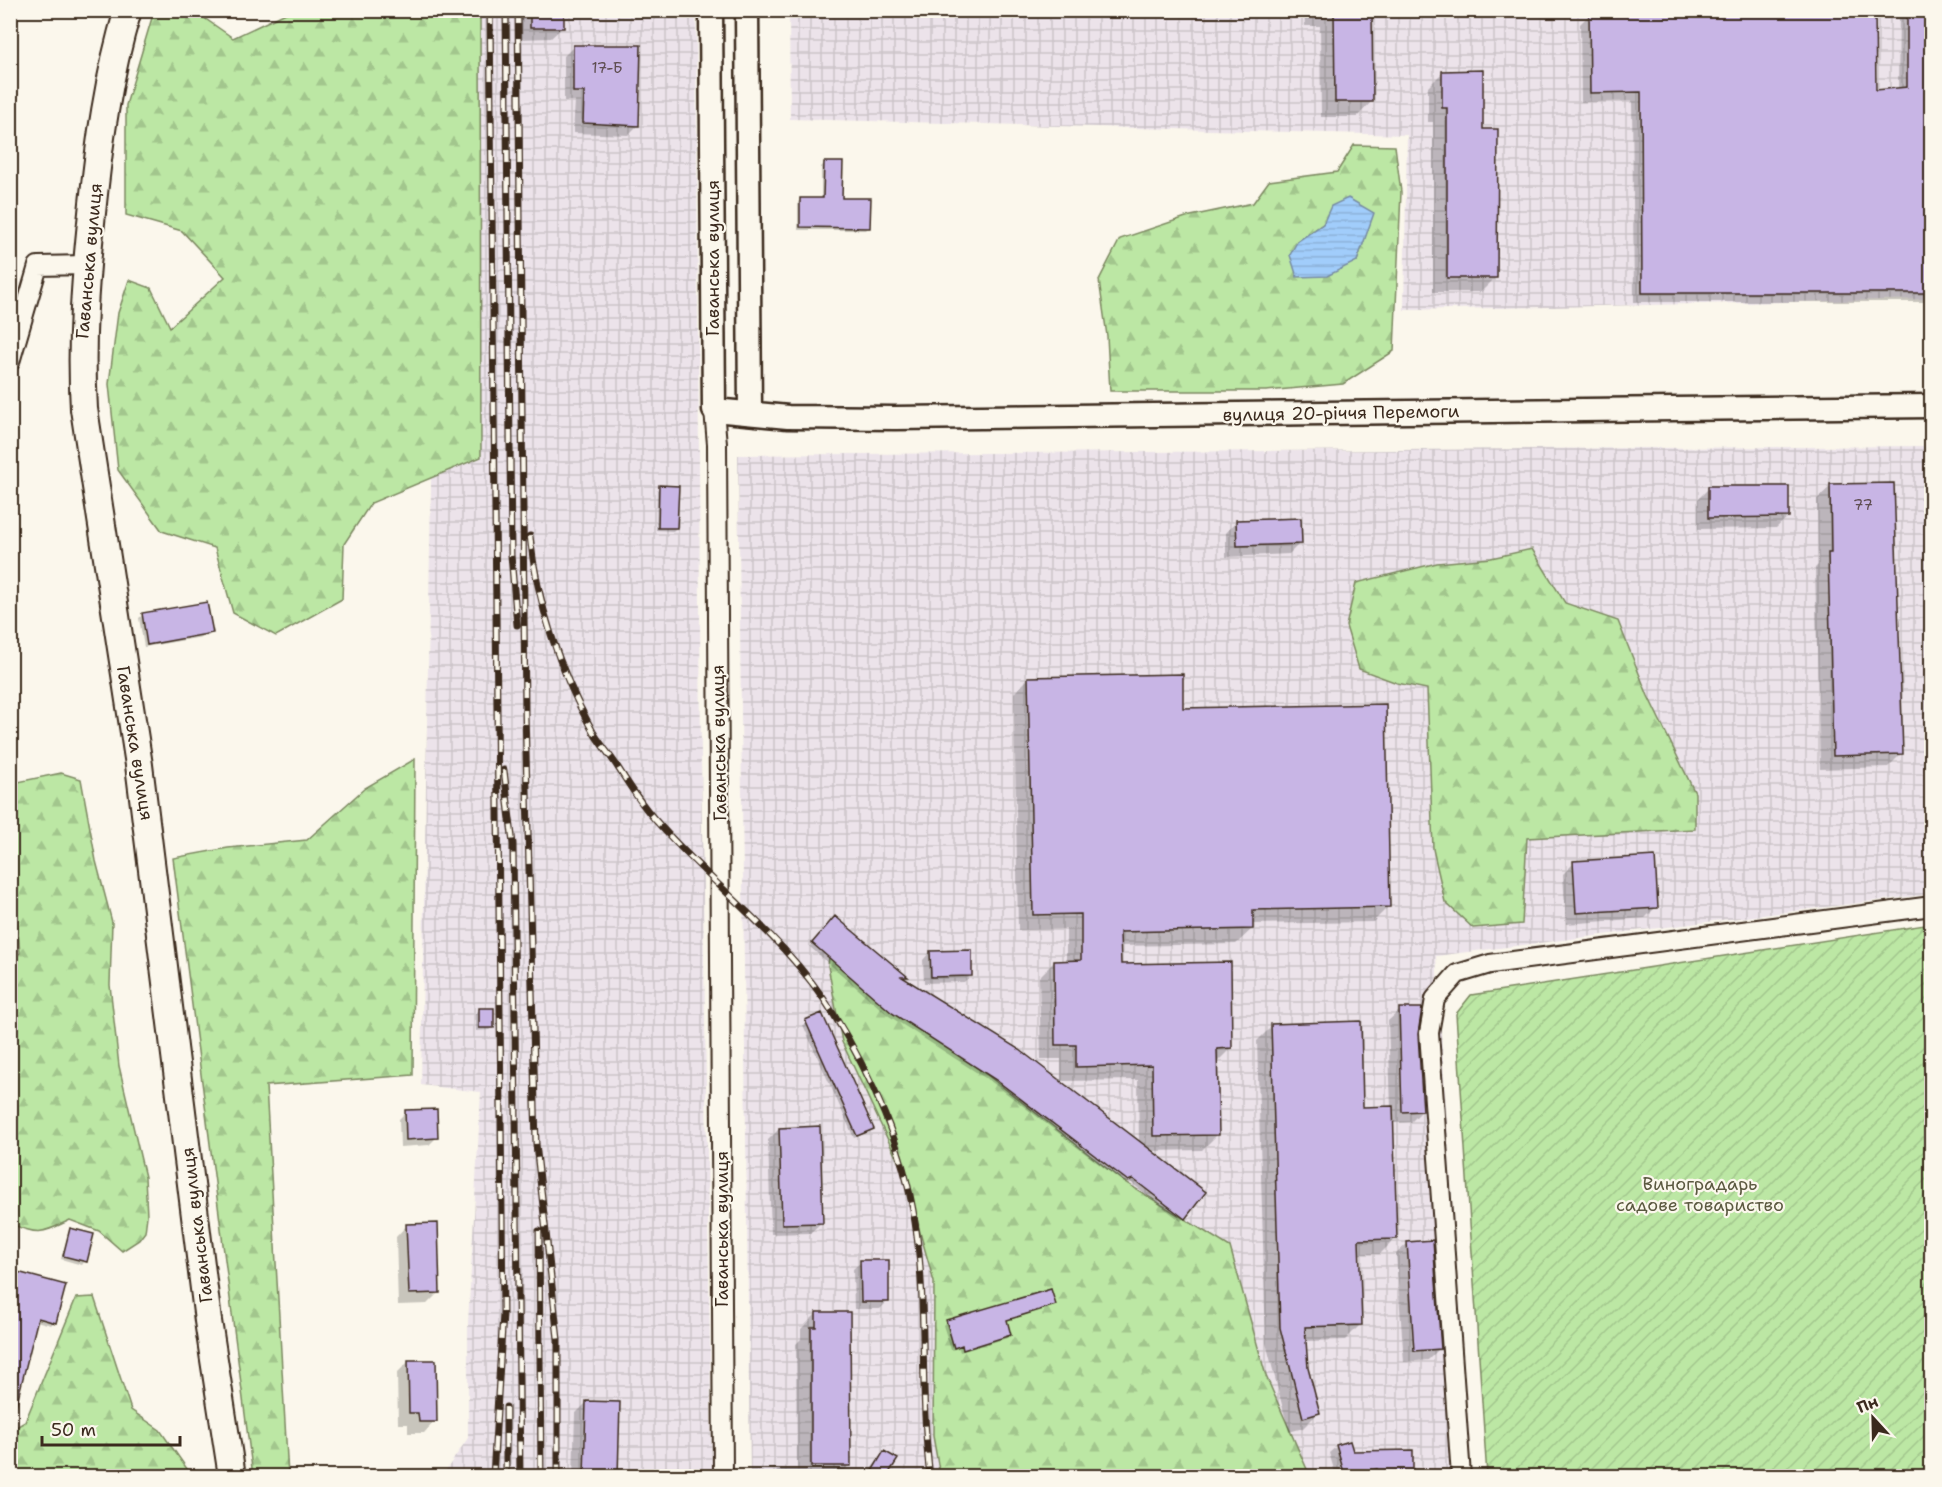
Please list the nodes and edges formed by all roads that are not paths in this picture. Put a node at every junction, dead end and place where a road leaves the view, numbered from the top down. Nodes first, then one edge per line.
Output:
1 (128, 10) edge
2 (711, 10) edge
3 (747, 10) edge
4 (86, 266) junction
5 (10, 362) edge
6 (1932, 406) edge
7 (714, 410) junction
8 (750, 412) junction
9 (1932, 906) edge
10 (231, 1476) edge
11 (723, 1476) edge
12 (1461, 1476) edge

1 - 4 main road, Гаванська вулиця
2 - 7 street, Гаванська вулиця
3 - 8 street, Гаванська вулиця
4 - 5 street
4 - 10 main road, Гаванська вулиця
6 - 8 street, вулиця 20-річчя Перемоги
7 - 8 street, вулиця 20-річчя Перемоги
7 - 11 street, Гаванська вулиця
9 - 12 street

